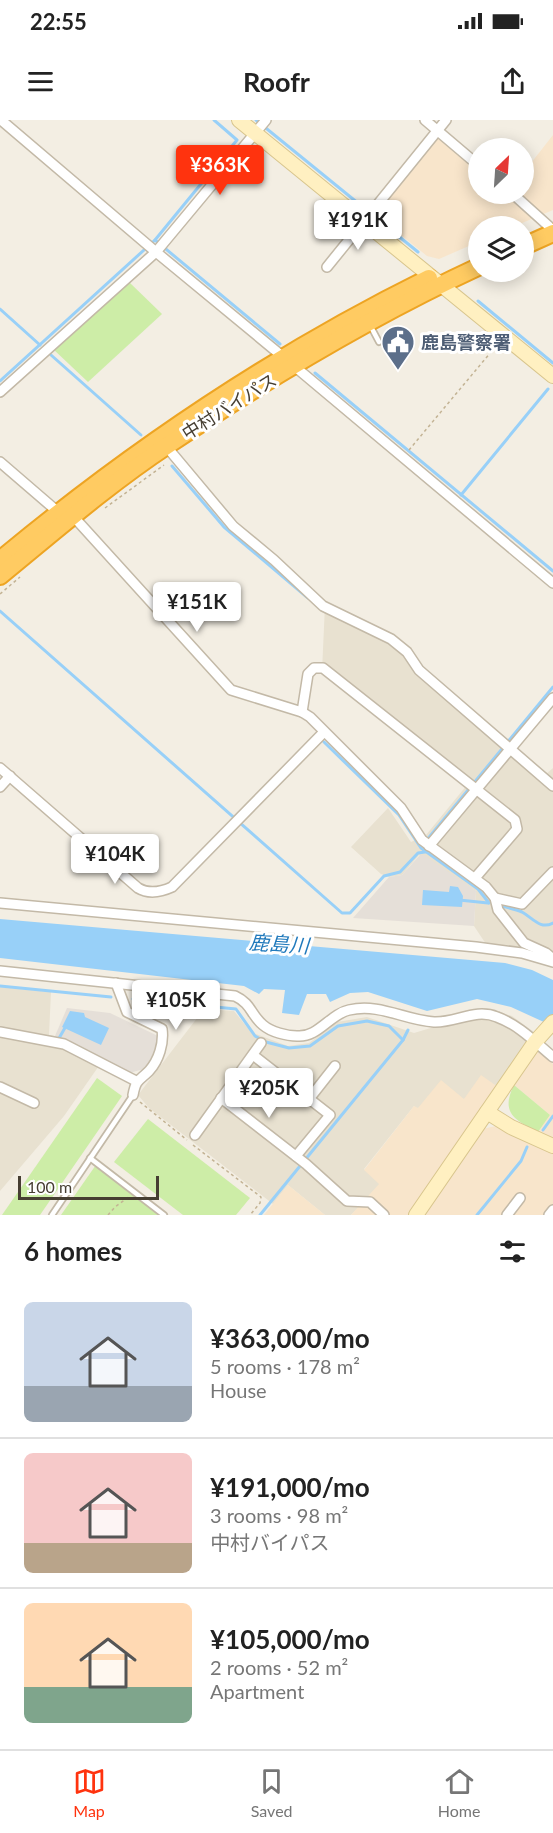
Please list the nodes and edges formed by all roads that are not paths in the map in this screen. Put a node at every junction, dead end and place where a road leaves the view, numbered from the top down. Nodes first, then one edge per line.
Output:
1 (1, 120) edge
2 (239, 120) edge
3 (425, 120) edge
4 (446, 120) edge
5 (261, 125) edge
6 (438, 130) junction
7 (468, 156) edge
8 (526, 204) edge
9 (369, 216) junction
10 (551, 227) edge
11 (534, 232) edge
12 (534, 239) edge
13 (156, 252) junction
14 (468, 261) edge
15 (327, 267) dead end
16 (468, 270) edge
17 (437, 280) junction
18 (369, 322) junction
19 (379, 342) dead end
20 (288, 361) junction
21 (552, 370) edge
22 (0, 392) edge
23 (170, 452) junction
24 (0, 462) edge
25 (65, 514) junction
26 (0, 560) edge
27 (0, 576) edge
28 (553, 584) edge
29 (553, 698) edge
30 (302, 712) junction
31 (324, 732) junction
32 (510, 751) junction
33 (0, 768) edge
34 (10, 776) junction
35 (553, 786) edge
36 (0, 787) edge
37 (477, 790) junction
38 (426, 843) junction
39 (553, 872) edge
40 (475, 878) junction
41 (495, 898) junction
42 (0, 903) edge
43 (553, 961) edge
44 (0, 971) edge
45 (116, 983) junction
46 (553, 1022) edge
47 (0, 1032) edge
48 (538, 1037) junction
49 (261, 1043) dead end
50 (253, 1055) junction
51 (553, 1057) edge
52 (335, 1066) dead end
53 (136, 1081) junction
54 (0, 1087) edge
55 (133, 1095) joint
56 (221, 1098) junction
57 (309, 1099) junction
58 (34, 1103) dead end
59 (487, 1112) junction
60 (195, 1135) dead end
61 (553, 1146) edge
62 (90, 1158) junction
63 (301, 1160) junction
64 (520, 1198) dead end
65 (553, 1210) edge
66 (52, 1215) edge
67 (164, 1215) edge
68 (384, 1215) edge
69 (416, 1215) edge
70 (507, 1215) edge
71 (549, 1215) edge

1 - 13 street
2 - 5 street
3 - 6 street
4 - 6 street
5 - 9 street
5 - 13 street
6 - 7 street
6 - 9 street
8 - 10 street
9 - 15 street
9 - 17 street
10 - 11 highway
10 - 12 highway
13 - 20 street
13 - 22 street
14 - 17 highway, 中村バイパス
16 - 17 highway, 中村バイパス
17 - 18 highway, 中村バイパス
17 - 20 highway, 中村バイパス
17 - 21 street
18 - 19 lane
18 - 20 highway, 中村バイパス
20 - 23 highway, 中村バイパス
20 - 25 highway, 中村バイパス
20 - 28 street
23 - 25 highway, 中村バイパス
23 - 32 street
24 - 25 street
25 - 26 highway, 中村バイパス
25 - 27 highway, 中村バイパス
25 - 30 street
29 - 32 street
30 - 31 street
30 - 37 street
31 - 34 street
31 - 38 street
32 - 35 street
32 - 37 street
33 - 34 street
34 - 36 street
37 - 38 street
37 - 40 street
38 - 40 street
39 - 41 street
40 - 41 street
41 - 43 street
42 - 43 street
44 - 45 street
45 - 48 street
45 - 53 street
46 - 48 street
47 - 53 street
48 - 51 street
48 - 59 street
49 - 50 street
50 - 56 street
50 - 57 street
52 - 57 street
53 - 55 street
54 - 58 street
55 - 62 lane
56 - 60 street
56 - 63 street
57 - 63 street
59 - 61 street
59 - 69 street
62 - 66 lane
62 - 67 lane
63 - 68 street
64 - 70 street
65 - 71 street

